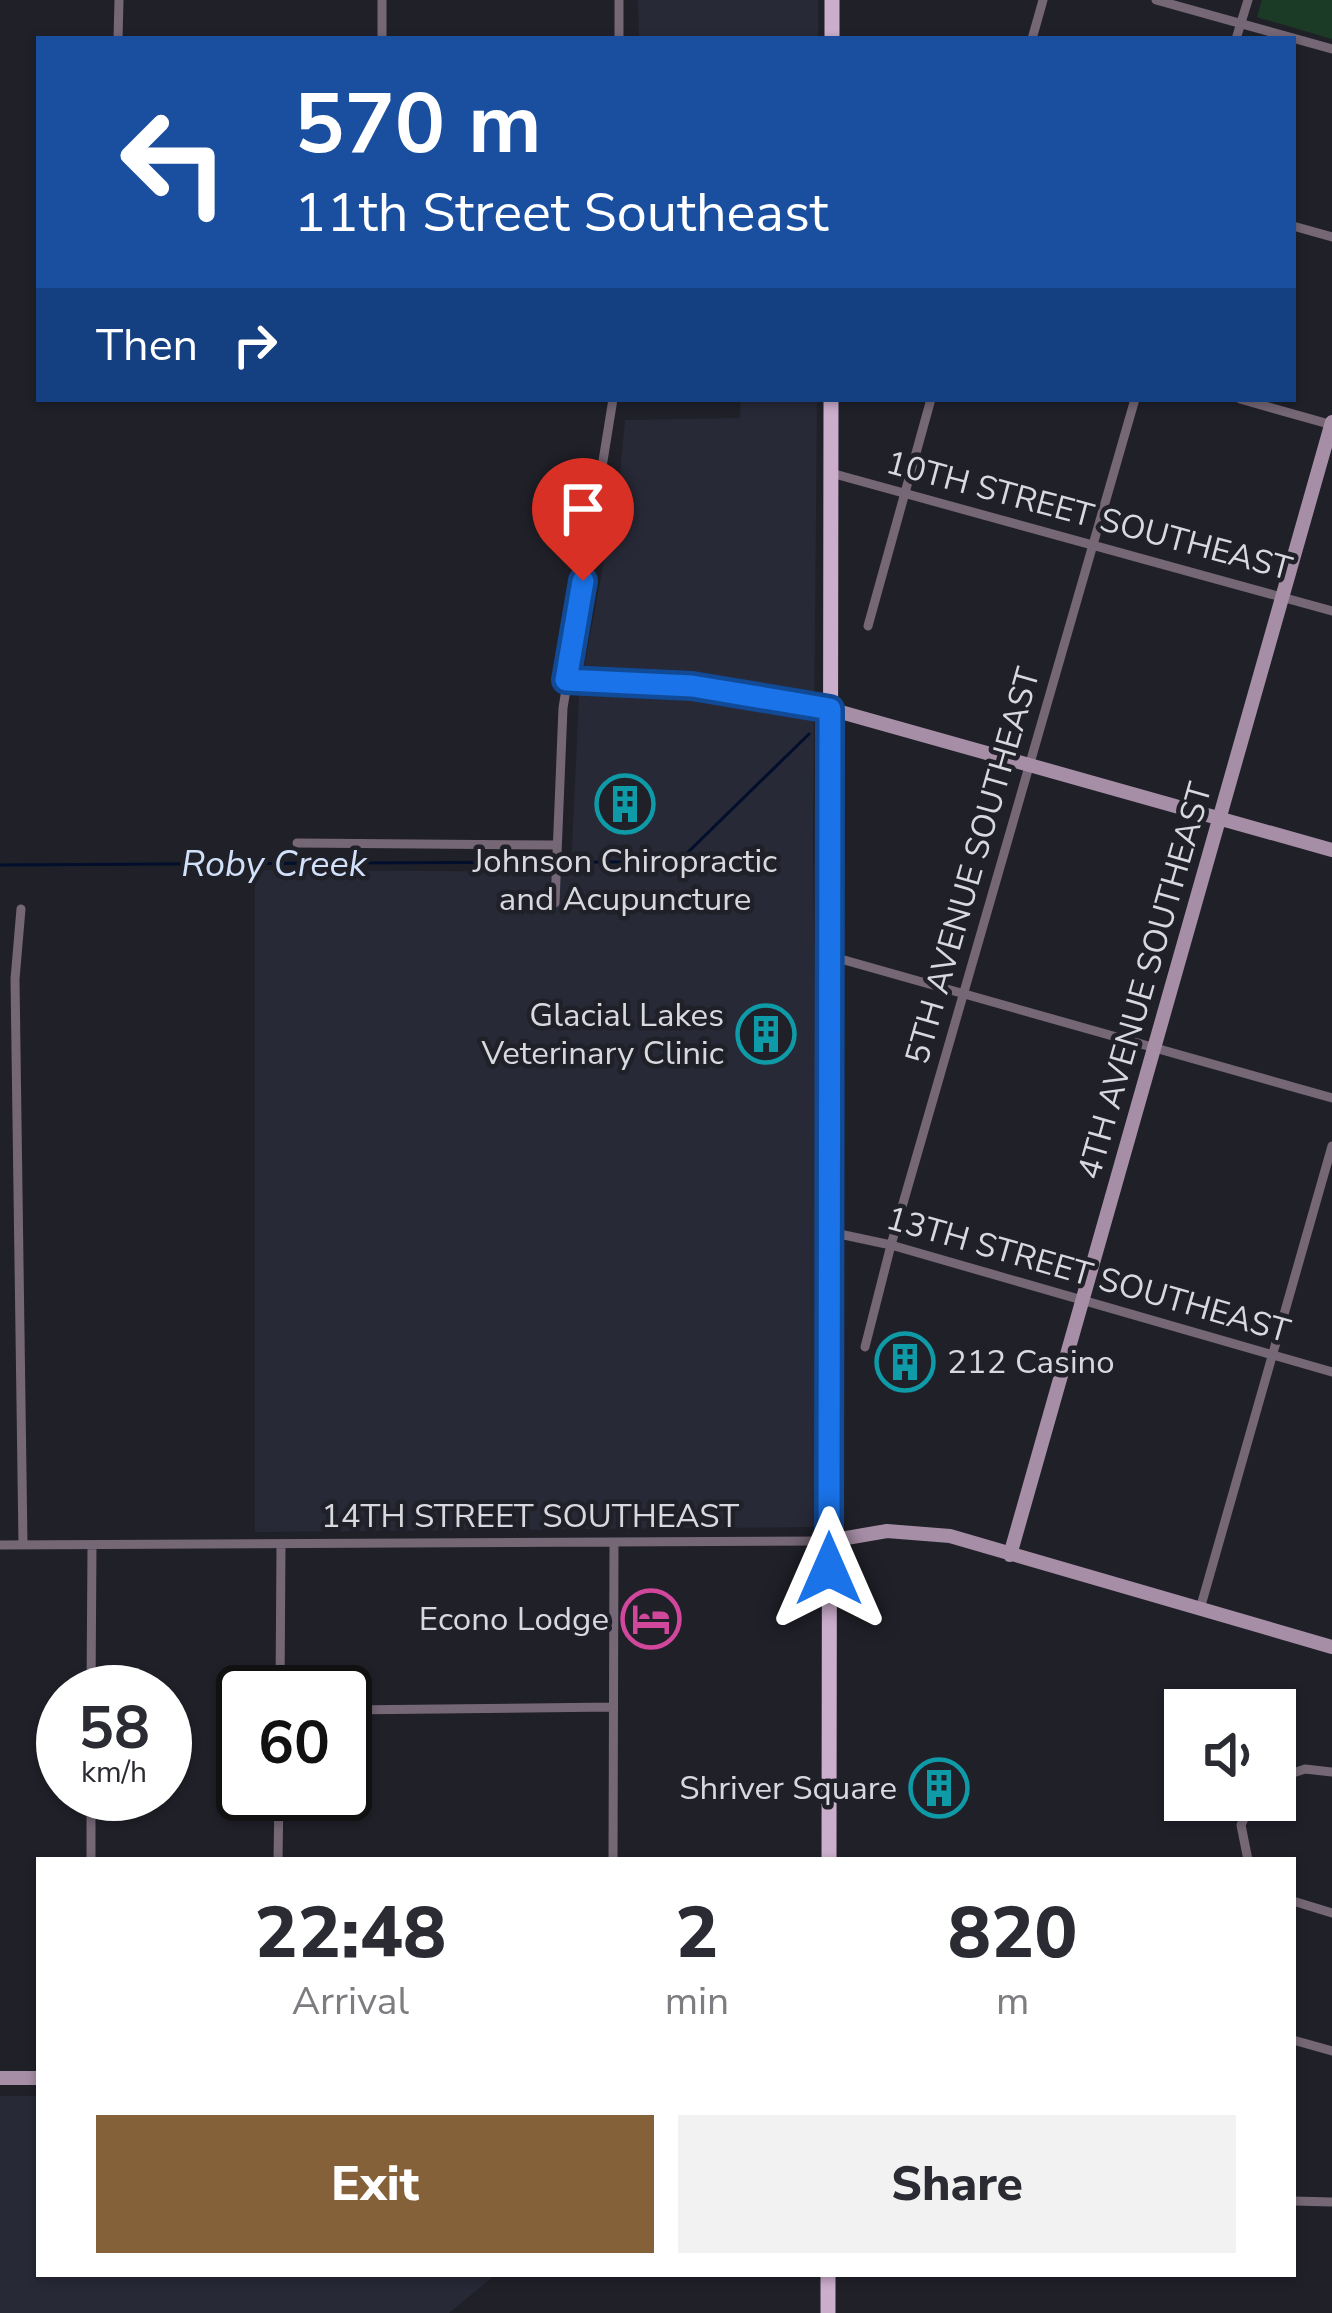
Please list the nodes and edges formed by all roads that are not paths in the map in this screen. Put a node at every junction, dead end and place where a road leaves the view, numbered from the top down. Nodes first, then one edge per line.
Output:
1 (119, 0) edge
2 (382, 0) edge
3 (619, 0) edge
4 (832, 0) edge
5 (1043, 0) edge
6 (1156, 0) edge
7 (1248, 0) edge
8 (1241, 24) junction
9 (118, 36) edge
10 (382, 36) edge
11 (619, 36) edge
12 (832, 36) edge
13 (1033, 36) edge
14 (1238, 36) edge
15 (1285, 36) edge
16 (1296, 39) edge
17 (1332, 49) edge
18 (1296, 227) edge
19 (1332, 237) edge
20 (612, 402) edge
21 (831, 402) edge
22 (930, 402) edge
23 (1134, 402) edge
24 (1251, 402) edge
25 (1332, 424) edge
26 (831, 472) junction
27 (904, 492) junction
28 (1093, 544) junction
29 (1282, 597) junction
30 (1332, 611) edge
31 (868, 626) dead end
32 (566, 680) junction
33 (830, 709) junction
34 (1030, 767) junction
35 (1218, 820) junction
36 (297, 843) dead end
37 (555, 844) junction
38 (1332, 850) edge
39 (555, 903) dead end
40 (21, 909) dead end
41 (830, 956) junction
42 (965, 994) junction
43 (1155, 1047) junction
44 (1332, 1098) edge
45 (1332, 1146) edge
46 (830, 1232) junction
47 (891, 1245) junction
48 (1083, 1300) junction
49 (865, 1348) dead end
50 (1272, 1355) junction
51 (1332, 1372) edge
52 (829, 1541) junction
53 (614, 1542) junction
54 (0, 1545) edge
55 (23, 1545) junction
56 (281, 1545) junction
57 (92, 1546) junction
58 (1010, 1555) junction
59 (1200, 1610) junction
60 (1332, 1647) edge
61 (92, 1665) edge
62 (280, 1665) edge
63 (613, 1708) junction
64 (372, 1710) edge
65 (1296, 1772) edge
66 (1332, 1772) edge
67 (91, 1821) edge
68 (279, 1821) edge
69 (1243, 1821) edge
70 (91, 1857) edge
71 (278, 1857) edge
72 (613, 1857) edge
73 (829, 1857) edge
74 (1247, 1857) edge
75 (1296, 1902) edge
76 (1332, 1913) edge
77 (1296, 2041) edge
78 (1332, 2051) edge
79 (0, 2078) edge
80 (36, 2078) edge
81 (1296, 2201) edge
82 (1332, 2202) edge
83 (828, 2277) edge
84 (828, 2313) edge

1 - 9 street
2 - 10 street
3 - 11 street
4 - 12 main road
5 - 13 street
6 - 8 street
7 - 8 street
8 - 14 street
8 - 15 street
16 - 17 street
18 - 19 street
20 - 32 street
21 - 26 main road
22 - 27 street
23 - 28 street, 5TH AVENUE SOUTHEAST
24 - 25 street
25 - 29 street, 4TH AVENUE SOUTHEAST
26 - 27 street, 10TH STREET SOUTHEAST
26 - 33 main road
27 - 28 street, 10TH STREET SOUTHEAST
27 - 31 street
28 - 29 street, 10TH STREET SOUTHEAST
28 - 34 street, 5TH AVENUE SOUTHEAST
29 - 30 street, 10TH STREET SOUTHEAST
29 - 35 street, 4TH AVENUE SOUTHEAST
32 - 33 street
32 - 37 street
33 - 34 street
33 - 41 main road
34 - 35 street
34 - 42 street, 5TH AVENUE SOUTHEAST
35 - 38 street
35 - 43 street, 4TH AVENUE SOUTHEAST
36 - 37 street
37 - 39 street
40 - 55 street
41 - 42 street
41 - 46 main road
42 - 43 street
42 - 47 street, 5TH AVENUE SOUTHEAST
43 - 44 street
43 - 48 street, 4TH AVENUE SOUTHEAST
45 - 50 street
46 - 47 street, 13TH STREET SOUTHEAST
46 - 52 main road
47 - 48 street, 13TH STREET SOUTHEAST
47 - 49 street, 5TH AVENUE SOUTHEAST
48 - 50 street, 13TH STREET SOUTHEAST
48 - 58 street, 4TH AVENUE SOUTHEAST
50 - 51 street, 13TH STREET SOUTHEAST
50 - 59 street
52 - 53 street, 14TH STREET SOUTHEAST
52 - 58 street, 14TH STREET SOUTHEAST
52 - 73 main road
53 - 56 street, 14TH STREET SOUTHEAST
53 - 63 street
54 - 55 street, 14TH STREET SOUTHEAST
55 - 57 street, 14TH STREET SOUTHEAST
56 - 57 street, 14TH STREET SOUTHEAST
56 - 62 street
57 - 61 street
58 - 59 street, 14TH STREET SOUTHEAST
59 - 60 street, 14TH STREET SOUTHEAST
63 - 64 street
63 - 72 street
65 - 66 street
67 - 70 street
68 - 71 street
69 - 74 street
75 - 76 street
77 - 78 street
79 - 80 street
81 - 82 street
83 - 84 main road

